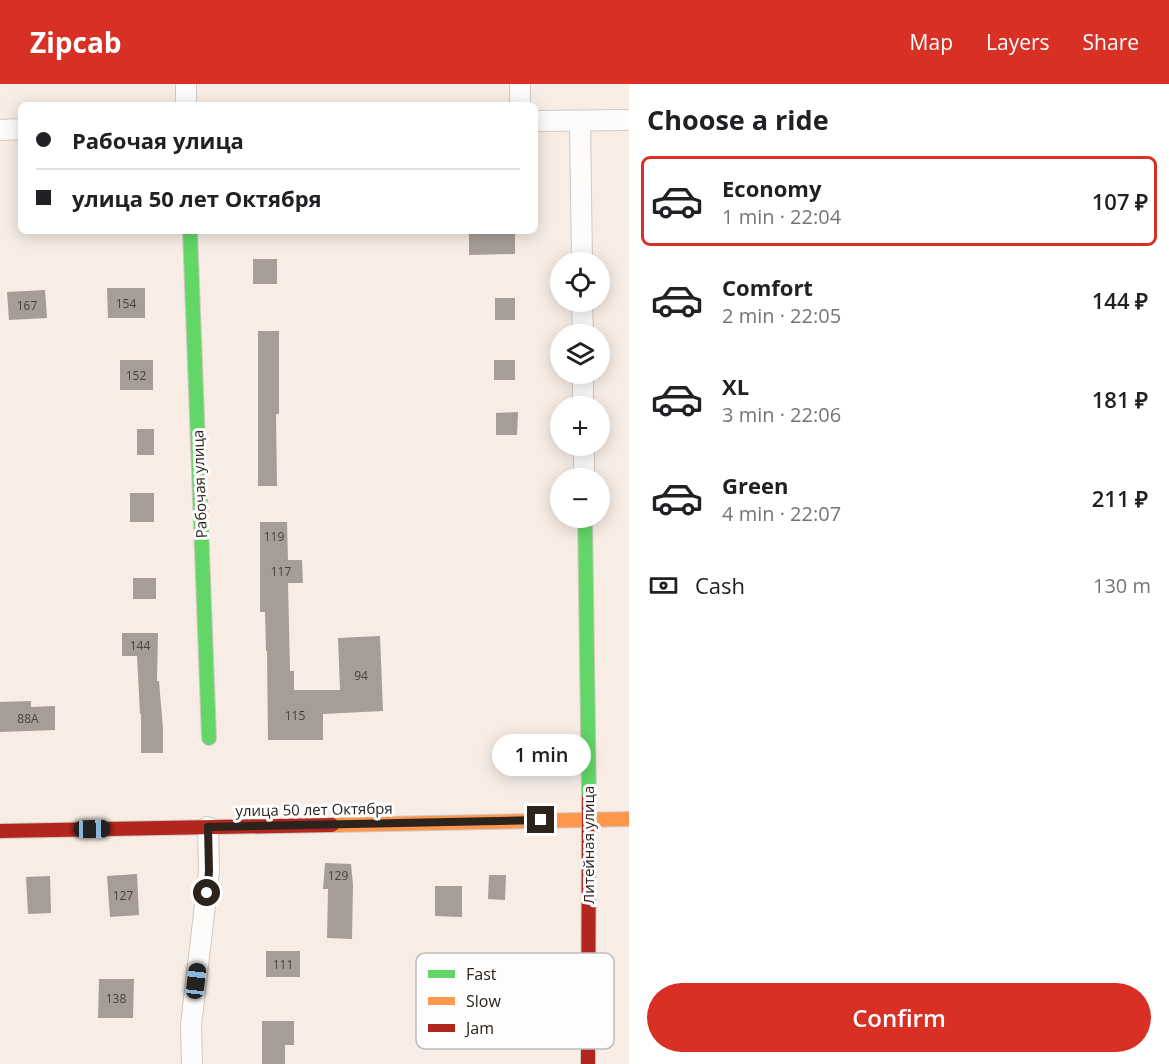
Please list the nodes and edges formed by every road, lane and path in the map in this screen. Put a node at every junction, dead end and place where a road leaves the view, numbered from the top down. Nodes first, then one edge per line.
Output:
1 (186, 84) edge
2 (520, 84) edge
3 (186, 102) edge
4 (520, 102) edge
5 (629, 120) edge
6 (538, 121) edge
7 (580, 121) junction
8 (18, 129) edge
9 (0, 130) edge
10 (190, 234) edge
11 (582, 252) edge
12 (585, 528) edge
13 (209, 738) dead end
14 (589, 819) junction
15 (629, 819) edge
16 (208, 827) junction
17 (0, 831) edge
18 (588, 953) edge
19 (588, 1049) edge
20 (192, 1064) edge
21 (588, 1064) edge

1 - 3 street
2 - 4 street
5 - 7 street
6 - 7 street
7 - 11 street
8 - 9 street
10 - 13 street, Рабочая улица
12 - 14 street, Литейная улица
14 - 15 street, улица 50 лет Октября
14 - 16 street, улица 50 лет Октября
14 - 18 street, Литейная улица
16 - 17 street, улица 50 лет Октября
16 - 20 street
19 - 21 street, Литейная улица

